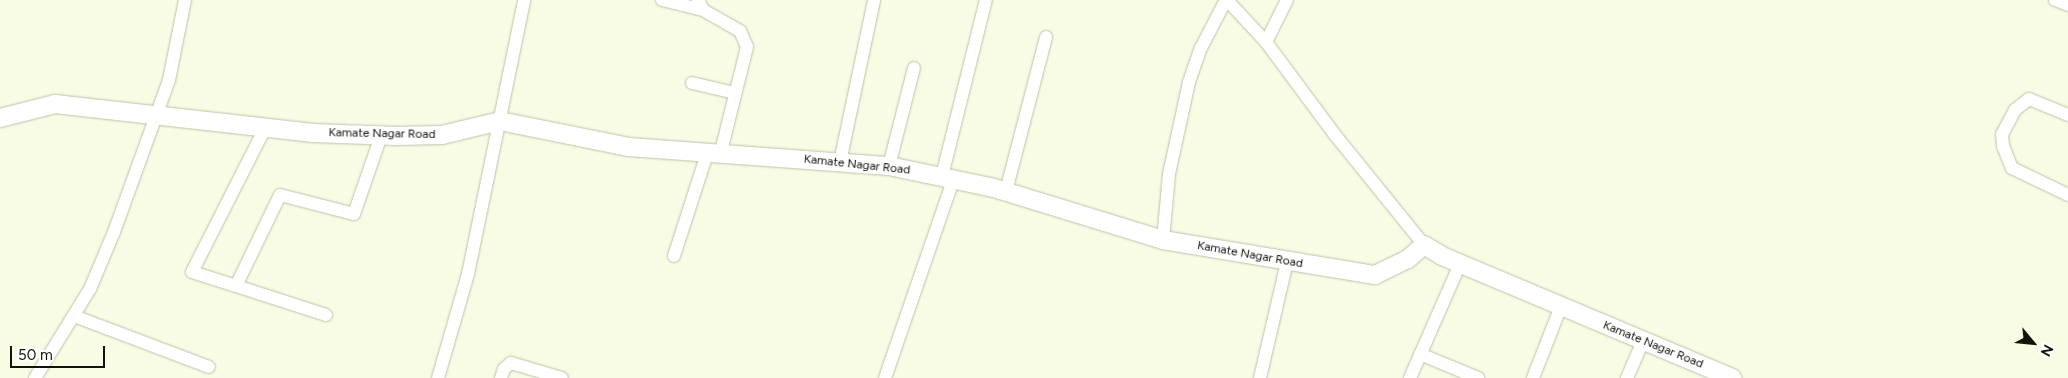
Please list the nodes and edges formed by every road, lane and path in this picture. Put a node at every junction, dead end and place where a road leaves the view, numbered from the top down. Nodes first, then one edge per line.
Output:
1 (185, 0) edge
2 (524, 0) edge
3 (662, 0) edge
4 (874, 0) edge
5 (986, 0) edge
6 (1227, 0) edge
7 (1287, 0) edge
8 (2055, 0) edge
9 (700, 5) edge
10 (2068, 5) edge
11 (1046, 37) dead end
12 (1266, 42) junction
13 (914, 68) dead end
14 (692, 83) dead end
15 (735, 93) junction
16 (158, 115) junction
17 (2068, 115) edge
18 (0, 118) edge
19 (500, 121) junction
20 (266, 128) junction
21 (381, 136) junction
22 (714, 155) junction
23 (840, 162) junction
24 (889, 166) junction
25 (948, 177) junction
26 (1006, 191) junction
27 (2068, 194) edge
28 (1163, 240) junction
29 (1424, 245) junction
30 (674, 256) dead end
31 (1287, 262) junction
32 (1460, 264) junction
33 (236, 286) junction
34 (1561, 306) junction
35 (326, 315) dead end
36 (74, 316) junction
37 (1643, 341) junction
38 (1420, 354) junction
39 (209, 367) dead end
40 (1726, 377) edge
41 (35, 378) edge
42 (438, 378) edge
43 (501, 378) edge
44 (562, 378) edge
45 (885, 378) edge
46 (1260, 378) edge
47 (1410, 378) edge
48 (1478, 378) edge
49 (1533, 378) edge
50 (1627, 378) edge

1 - 16 street
2 - 19 street
3 - 9 street
4 - 23 street
5 - 25 street
6 - 12 street
6 - 28 street
7 - 12 street
8 - 10 street
9 - 15 street
11 - 26 street
12 - 29 street
13 - 24 street
14 - 15 street
15 - 22 street
16 - 18 street, Kamate Nagar Road
16 - 20 street, Kamate Nagar Road
16 - 36 street
17 - 27 street
19 - 21 street, Kamate Nagar Road
19 - 22 street, Kamate Nagar Road
19 - 42 street
20 - 21 street, Kamate Nagar Road
20 - 33 street
21 - 33 street
22 - 23 street, Kamate Nagar Road
22 - 30 street
23 - 24 street, Kamate Nagar Road
24 - 25 street, Kamate Nagar Road
25 - 26 street, Kamate Nagar Road
25 - 45 street
26 - 28 street, Kamate Nagar Road
28 - 31 street, Kamate Nagar Road
29 - 31 street, Kamate Nagar Road
29 - 32 street, Kamate Nagar Road
31 - 46 street
32 - 34 street, Kamate Nagar Road
32 - 38 street
33 - 35 street
34 - 37 street, Kamate Nagar Road
34 - 49 street
36 - 39 street
36 - 41 street
37 - 40 street, Kamate Nagar Road
37 - 50 street
38 - 47 street
38 - 48 street
43 - 44 street

